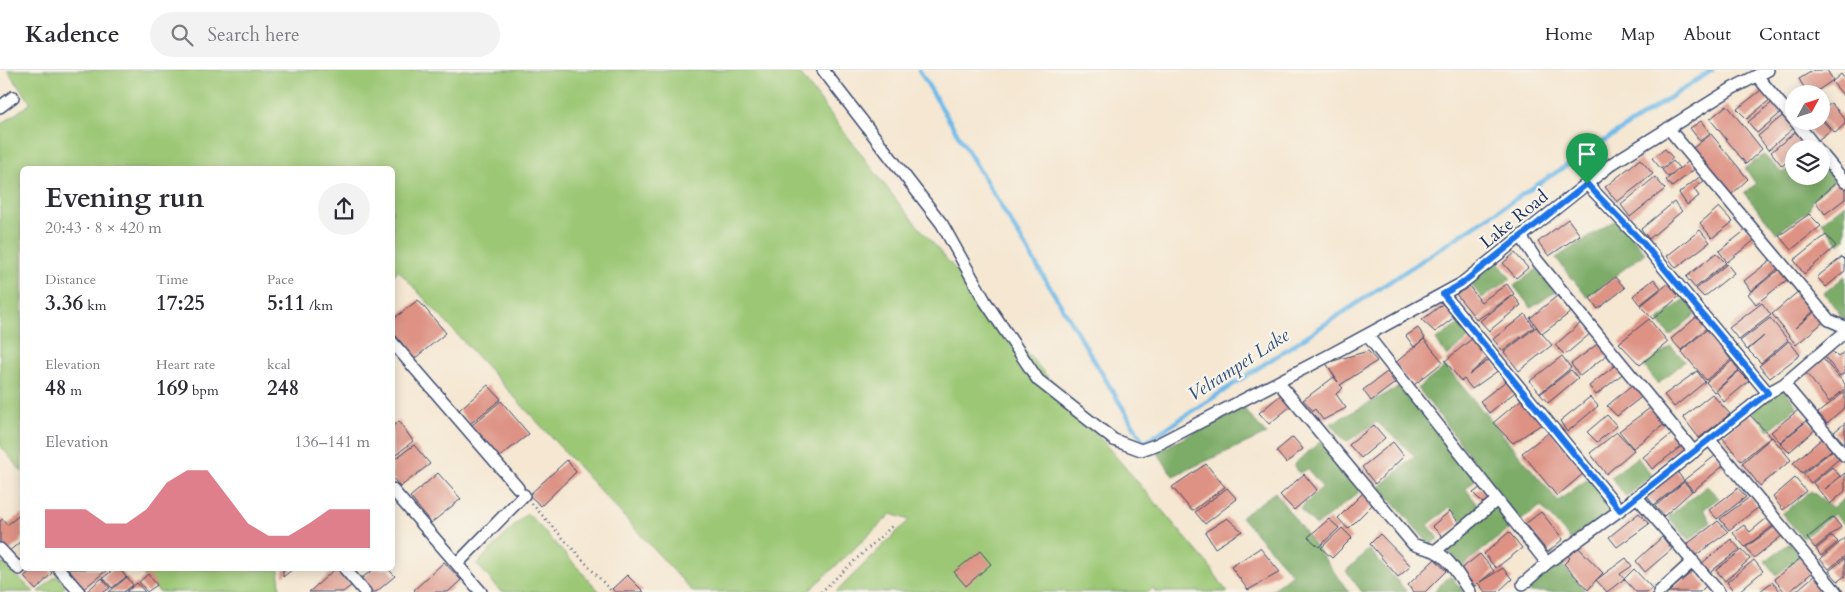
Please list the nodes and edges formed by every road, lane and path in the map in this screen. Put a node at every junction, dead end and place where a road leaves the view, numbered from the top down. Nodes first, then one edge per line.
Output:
1 (823, 70) edge
2 (1768, 70) edge
3 (1757, 76) junction
4 (13, 97) dead end
5 (0, 106) edge
6 (1785, 110) edge
7 (1668, 128) junction
8 (1802, 130) edge
9 (1810, 140) edge
10 (1830, 164) edge
11 (1845, 182) edge
12 (1587, 184) junction
13 (1521, 236) junction
14 (1443, 294) junction
15 (1845, 327) edge
16 (1845, 332) edge
17 (1367, 335) junction
18 (395, 345) edge
19 (1278, 382) junction
20 (1784, 384) junction
21 (1768, 393) junction
22 (1709, 439) junction
23 (1694, 452) junction
24 (1845, 456) edge
25 (395, 492) edge
26 (521, 492) junction
27 (1637, 497) junction
28 (1497, 500) junction
29 (1620, 510) junction
30 (892, 526) dead end
31 (0, 550) edge
32 (1435, 551) junction
33 (1693, 562) junction
34 (1547, 563) junction
35 (457, 564) junction
36 (20, 567) edge
37 (61, 571) edge
38 (347, 571) edge
39 (1523, 584) dead end
40 (79, 592) edge
41 (365, 592) edge
42 (481, 592) edge
43 (612, 592) edge
44 (821, 592) edge
45 (1470, 592) edge
46 (1659, 592) edge
47 (1719, 592) edge
48 (1836, 592) edge

1 - 19 street, Lake Road
2 - 3 street, Lake Road
3 - 6 street
3 - 7 street, Lake Road
4 - 5 street
7 - 12 street, Lake Road
7 - 15 street
8 - 9 street
10 - 11 street
12 - 13 street, Lake Road
12 - 21 street
13 - 14 street, Lake Road
13 - 23 street
14 - 17 street, Lake Road
14 - 29 street
16 - 20 street
17 - 19 street, Lake Road
17 - 28 street
18 - 26 street
19 - 32 street
20 - 21 street
20 - 24 street
21 - 22 street
22 - 23 street
22 - 48 street
23 - 27 street
25 - 35 street
26 - 35 street
26 - 43 path
27 - 29 street
27 - 33 street
28 - 32 street
28 - 34 street
29 - 34 street
30 - 44 path
31 - 36 street
32 - 45 street
33 - 46 street
33 - 47 street
34 - 39 street
35 - 42 street
37 - 40 street
38 - 41 street

